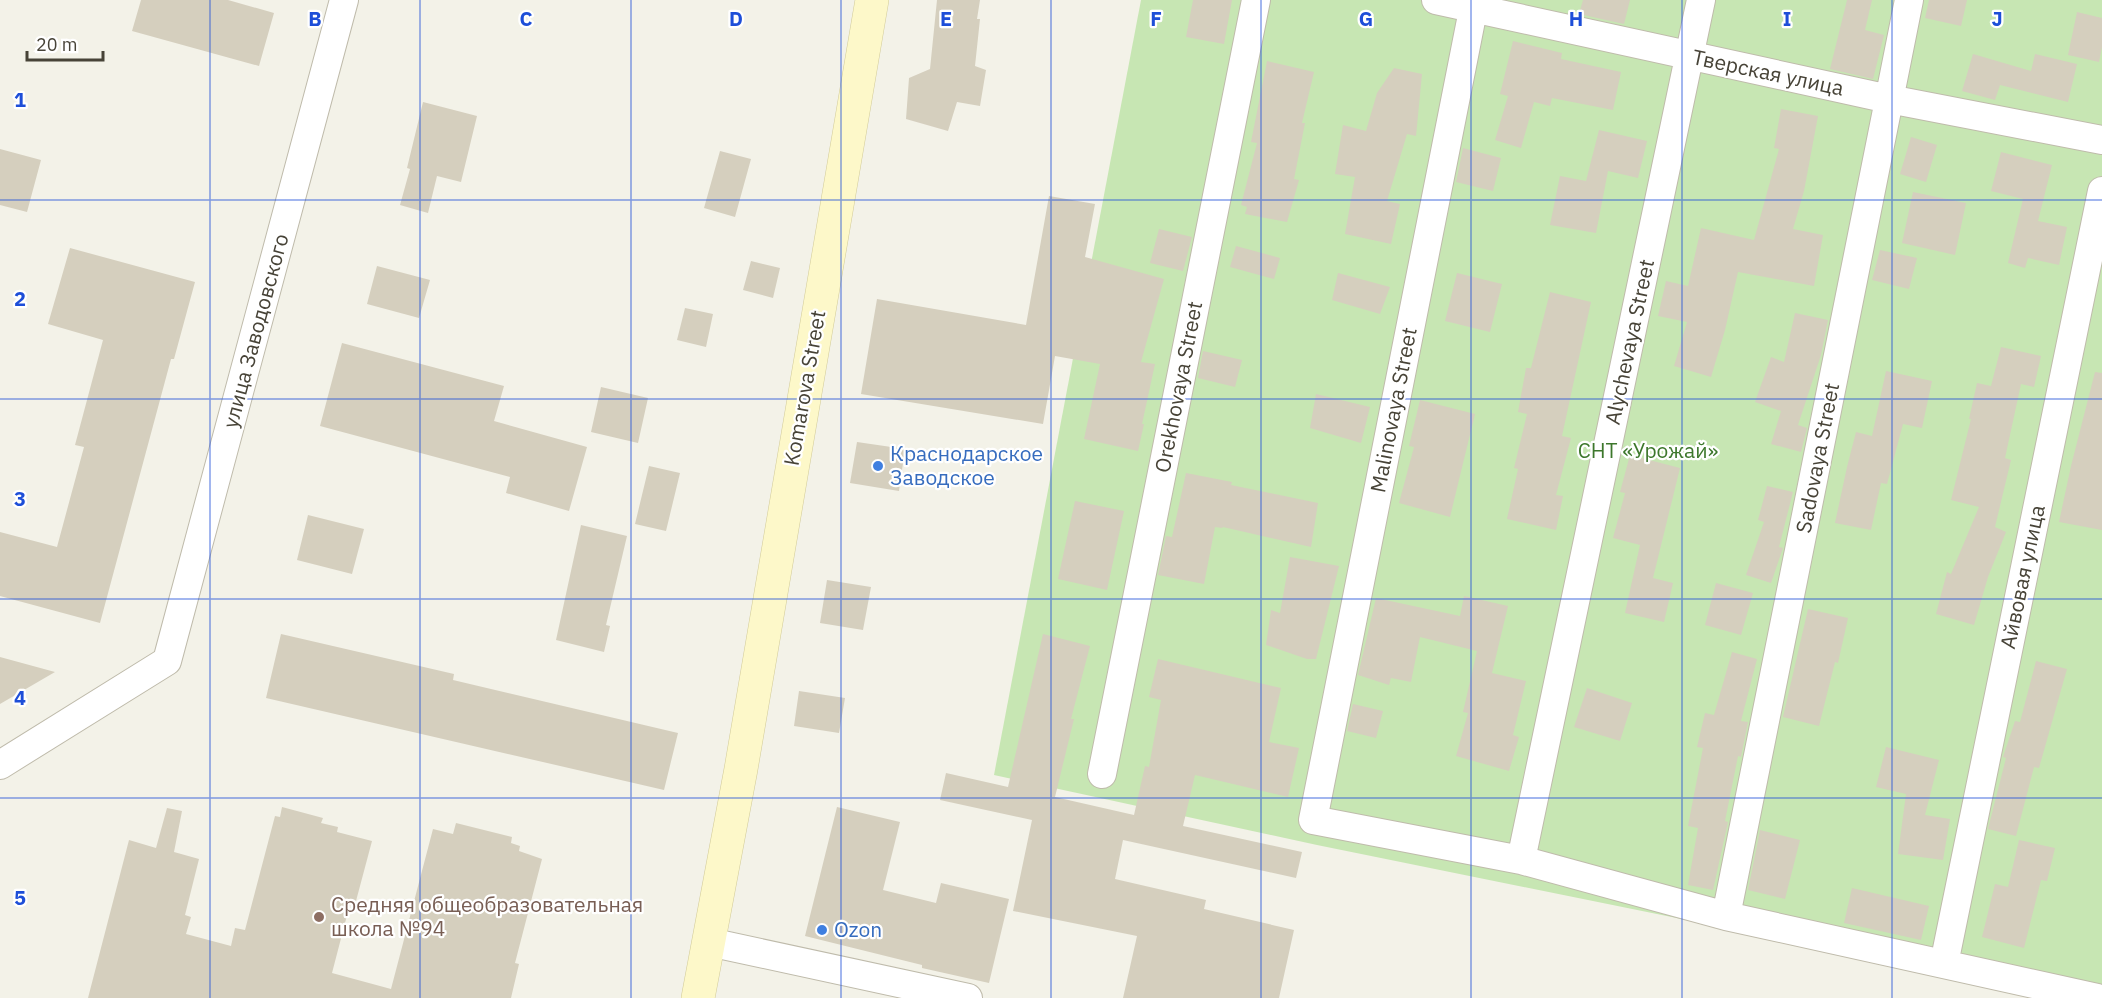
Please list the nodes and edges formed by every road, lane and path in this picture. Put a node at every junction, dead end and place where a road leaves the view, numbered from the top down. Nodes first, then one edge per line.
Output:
1 (344, 0) edge
2 (872, 0) edge
3 (1256, 0) edge
4 (1436, 0) edge
5 (1701, 0) edge
6 (1909, 0) edge
7 (1474, 4) edge
8 (1690, 56) junction
9 (1889, 99) junction
10 (2102, 140) edge
11 (2102, 191) edge
12 (0, 765) edge
13 (1102, 774) dead end
14 (1521, 860) junction
15 (1726, 916) junction
16 (710, 942) junction
17 (1944, 964) junction
18 (698, 998) edge
19 (968, 998) edge
20 (2097, 998) edge

1 - 12 street, улица Заводовского
2 - 16 street, Komarova Street
3 - 13 street, Orekhovaya Street
4 - 7 street, Тверская улица
5 - 8 street, Alychevaya Street
6 - 9 street, Sadovaya Street
7 - 8 street, Тверская улица
7 - 14 street, Malinovaya Street
8 - 9 street, Тверская улица
8 - 14 street, Alychevaya Street
9 - 10 street, Тверская улица
9 - 15 street, Sadovaya Street
11 - 17 street, Айвовая улица
14 - 15 street
15 - 17 street
16 - 18 street
16 - 19 street
17 - 20 street

